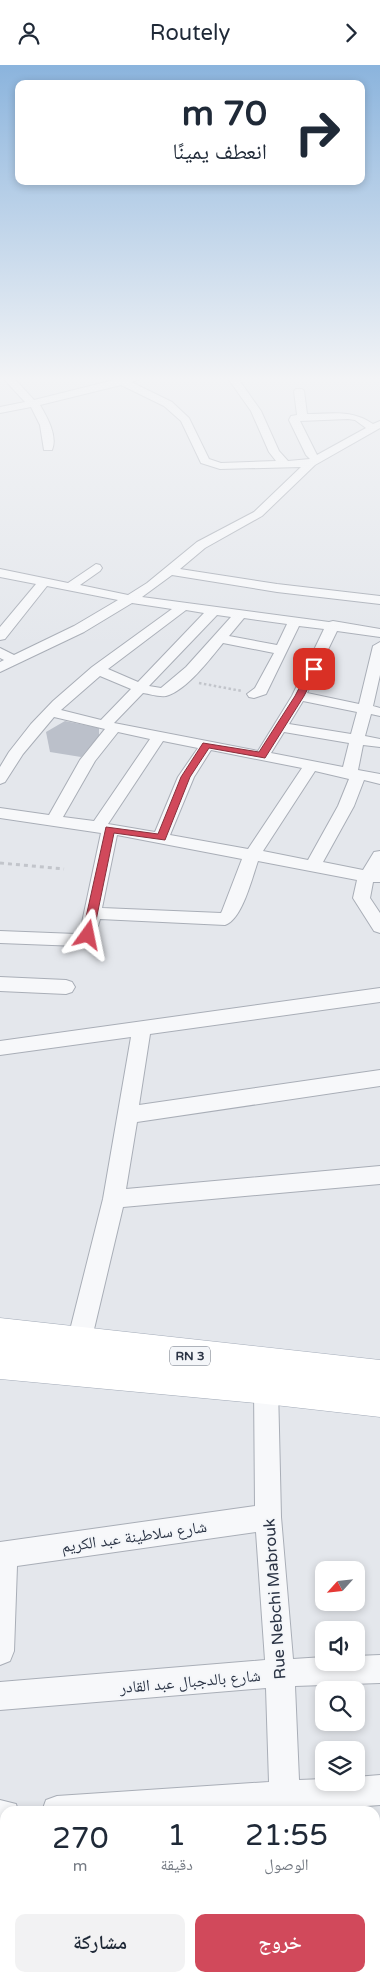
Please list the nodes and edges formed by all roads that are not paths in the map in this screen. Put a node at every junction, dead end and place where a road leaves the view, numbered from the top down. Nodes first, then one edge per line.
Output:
1 (308, 466) edge
2 (96, 567) dead end
3 (172, 571) junction
4 (0, 573) edge
5 (44, 582) junction
6 (71, 586) junction
7 (131, 599) junction
8 (380, 600) edge
9 (184, 606) junction
10 (214, 611) junction
11 (241, 613) junction
12 (295, 620) junction
13 (333, 625) junction
14 (380, 633) edge
15 (0, 636) edge
16 (220, 639) junction
17 (380, 646) edge
18 (282, 651) junction
19 (0, 652) edge
20 (14, 660) junction
21 (0, 668) edge
22 (97, 670) junction
23 (140, 687) junction
24 (375, 693) edge
25 (254, 694) road end
26 (300, 696) junction
27 (373, 711) edge
28 (52, 712) junction
29 (109, 725) junction
30 (279, 727) junction
31 (160, 735) junction
32 (358, 740) junction
33 (380, 743) edge
34 (207, 745) junction
35 (6, 753) edge
36 (262, 756) junction
37 (310, 766) junction
38 (354, 774) junction
39 (0, 779) edge
40 (380, 779) edge
41 (0, 813) edge
42 (53, 821) junction
43 (104, 828) junction
44 (161, 838) junction
45 (252, 855) junction
46 (380, 856) edge
47 (313, 866) junction
48 (374, 876) edge
49 (92, 913) junction
50 (380, 927) edge
51 (0, 937) edge
52 (0, 984) edge
53 (66, 987) dead end
54 (380, 995) edge
55 (142, 1028) junction
56 (0, 1048) edge
57 (380, 1078) edge
58 (128, 1115) junction
59 (380, 1175) edge
60 (114, 1199) junction
61 (0, 1334) edge
62 (79, 1342) junction
63 (0, 1363) edge
64 (380, 1377) edge
65 (266, 1387) junction
66 (380, 1400) edge
67 (268, 1517) junction
68 (2, 1555) edge
69 (0, 1651) edge
70 (380, 1669) edge
71 (280, 1673) junction
72 (0, 1697) edge
73 (380, 1790) edge
74 (285, 1803) edge
75 (200, 1806) edge

1 - 3 street
2 - 6 street
3 - 7 street
3 - 8 street
4 - 5 street
5 - 6 street
5 - 15 street
6 - 7 street
7 - 9 street
7 - 20 street
9 - 10 street
9 - 22 street
10 - 11 street
10 - 23 street
11 - 12 street
11 - 16 street
12 - 13 street
12 - 18 street
13 - 14 street
13 - 26 street
16 - 18 street
16 - 23 street
17 - 24 street
18 - 25 street
19 - 20 street
20 - 21 street
22 - 23 street
22 - 28 street
23 - 29 street
24 - 27 street
26 - 27 street
26 - 30 street
27 - 32 street
28 - 29 street
28 - 35 street
29 - 31 street
29 - 42 street
30 - 32 street
30 - 36 street
31 - 34 street
31 - 43 street
32 - 33 street
32 - 38 street
34 - 36 street
34 - 44 street
35 - 39 street
36 - 37 street
37 - 38 street
37 - 45 street
38 - 40 street
38 - 47 street
41 - 42 street
42 - 43 street
43 - 44 street
43 - 49 street
44 - 45 street
45 - 47 street
45 - 49 street
46 - 48 street
47 - 48 street
48 - 50 street
49 - 51 street
52 - 53 street
54 - 55 street
55 - 56 street
55 - 58 street
57 - 58 street
58 - 60 street
59 - 60 street
60 - 62 street
61 - 62 main road, RN 3
62 - 64 main road, RN 3
63 - 65 main road, RN 3
65 - 66 main road, RN 3
65 - 67 street, Rue Nebchi Mabrouk
67 - 68 street, شارع سلاطينة عبد الكريم
67 - 71 street, Rue Nebchi Mabrouk
68 - 69 street
70 - 71 street, شارع بالدجبال عبد القادر
71 - 72 street, شارع بالدجبال عبد القادر
71 - 74 street, Rue Nebchi Mabrouk
73 - 74 street
74 - 75 street

